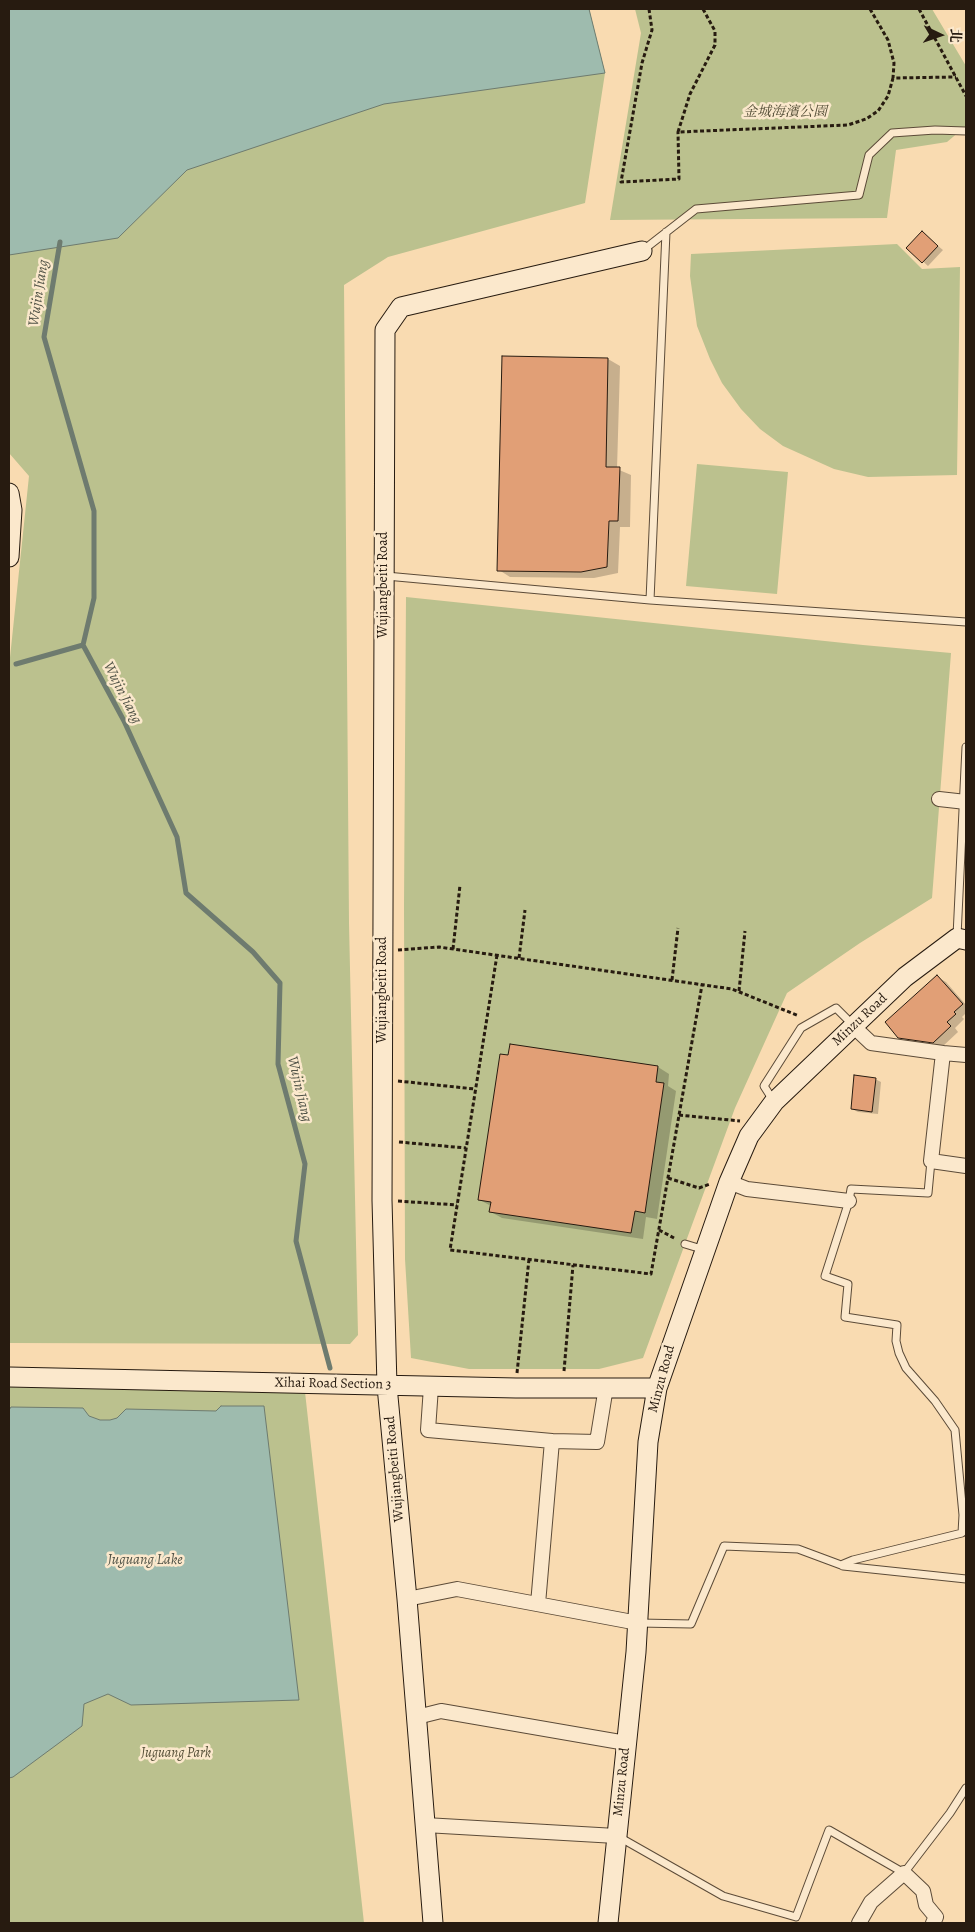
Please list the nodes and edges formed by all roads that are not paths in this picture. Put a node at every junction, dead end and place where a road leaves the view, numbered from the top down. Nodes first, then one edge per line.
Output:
1 (966, 131) edge
2 (666, 232) junction
3 (642, 251) joint
4 (9, 493) edge
5 (9, 557) edge
6 (384, 576) junction
7 (650, 600) junction
8 (966, 622) edge
9 (966, 747) edge
10 (939, 799) dead end
11 (964, 802) edge
12 (962, 939) edge
13 (853, 1026) junction
14 (943, 1053) junction
15 (966, 1055) edge
16 (774, 1102) junction
17 (931, 1161) junction
18 (966, 1166) edge
19 (729, 1182) junction
20 (849, 1201) junction
21 (685, 1244) road end
22 (705, 1250) junction
23 (9, 1377) edge
24 (388, 1386) junction
25 (431, 1387) junction
26 (606, 1387) junction
27 (657, 1388) junction
28 (552, 1441) junction
29 (840, 1565) junction
30 (966, 1579) edge
31 (407, 1599) junction
32 (538, 1604) junction
33 (638, 1623) junction
34 (417, 1717) junction
35 (626, 1743) junction
36 (966, 1788) edge
37 (425, 1825) junction
38 (616, 1836) junction
39 (904, 1873) junction
40 (433, 1923) edge
41 (608, 1923) edge
42 (859, 1923) edge
43 (933, 1923) edge

1 - 2 lane
2 - 3 lane
2 - 7 lane
3 - 6 street, Wujiangbeiti Road
4 - 5 street
6 - 7 lane
6 - 24 street, Wujiangbeiti Road
7 - 8 lane
9 - 11 lane
10 - 11 street
11 - 12 lane
12 - 13 street, Minzu Road
13 - 14 street
13 - 16 street, Minzu Road
13 - 16 lane
14 - 15 street
14 - 17 street
16 - 19 street, Minzu Road
17 - 18 street
17 - 20 lane
19 - 20 street
19 - 22 street, Minzu Road
20 - 29 lane
21 - 22 lane
22 - 27 street, Minzu Road
23 - 24 street, Xihai Road Section 3
24 - 25 street, Xihai Road Section 3
24 - 31 street, Wujiangbeiti Road
25 - 26 street, Xihai Road Section 3
25 - 28 street
26 - 27 street, Xihai Road Section 3
26 - 28 street
27 - 33 street, Minzu Road
28 - 32 street
29 - 30 lane
29 - 33 lane
31 - 32 street
31 - 34 street, Wujiangbeiti Road
32 - 33 street
33 - 35 street, Minzu Road
34 - 35 street
34 - 37 street, Wujiangbeiti Road
35 - 38 street, Minzu Road
36 - 39 lane
37 - 38 street
37 - 40 street, Wujiangbeiti Road
38 - 39 lane
38 - 41 street, Minzu Road
39 - 42 street
39 - 43 street

